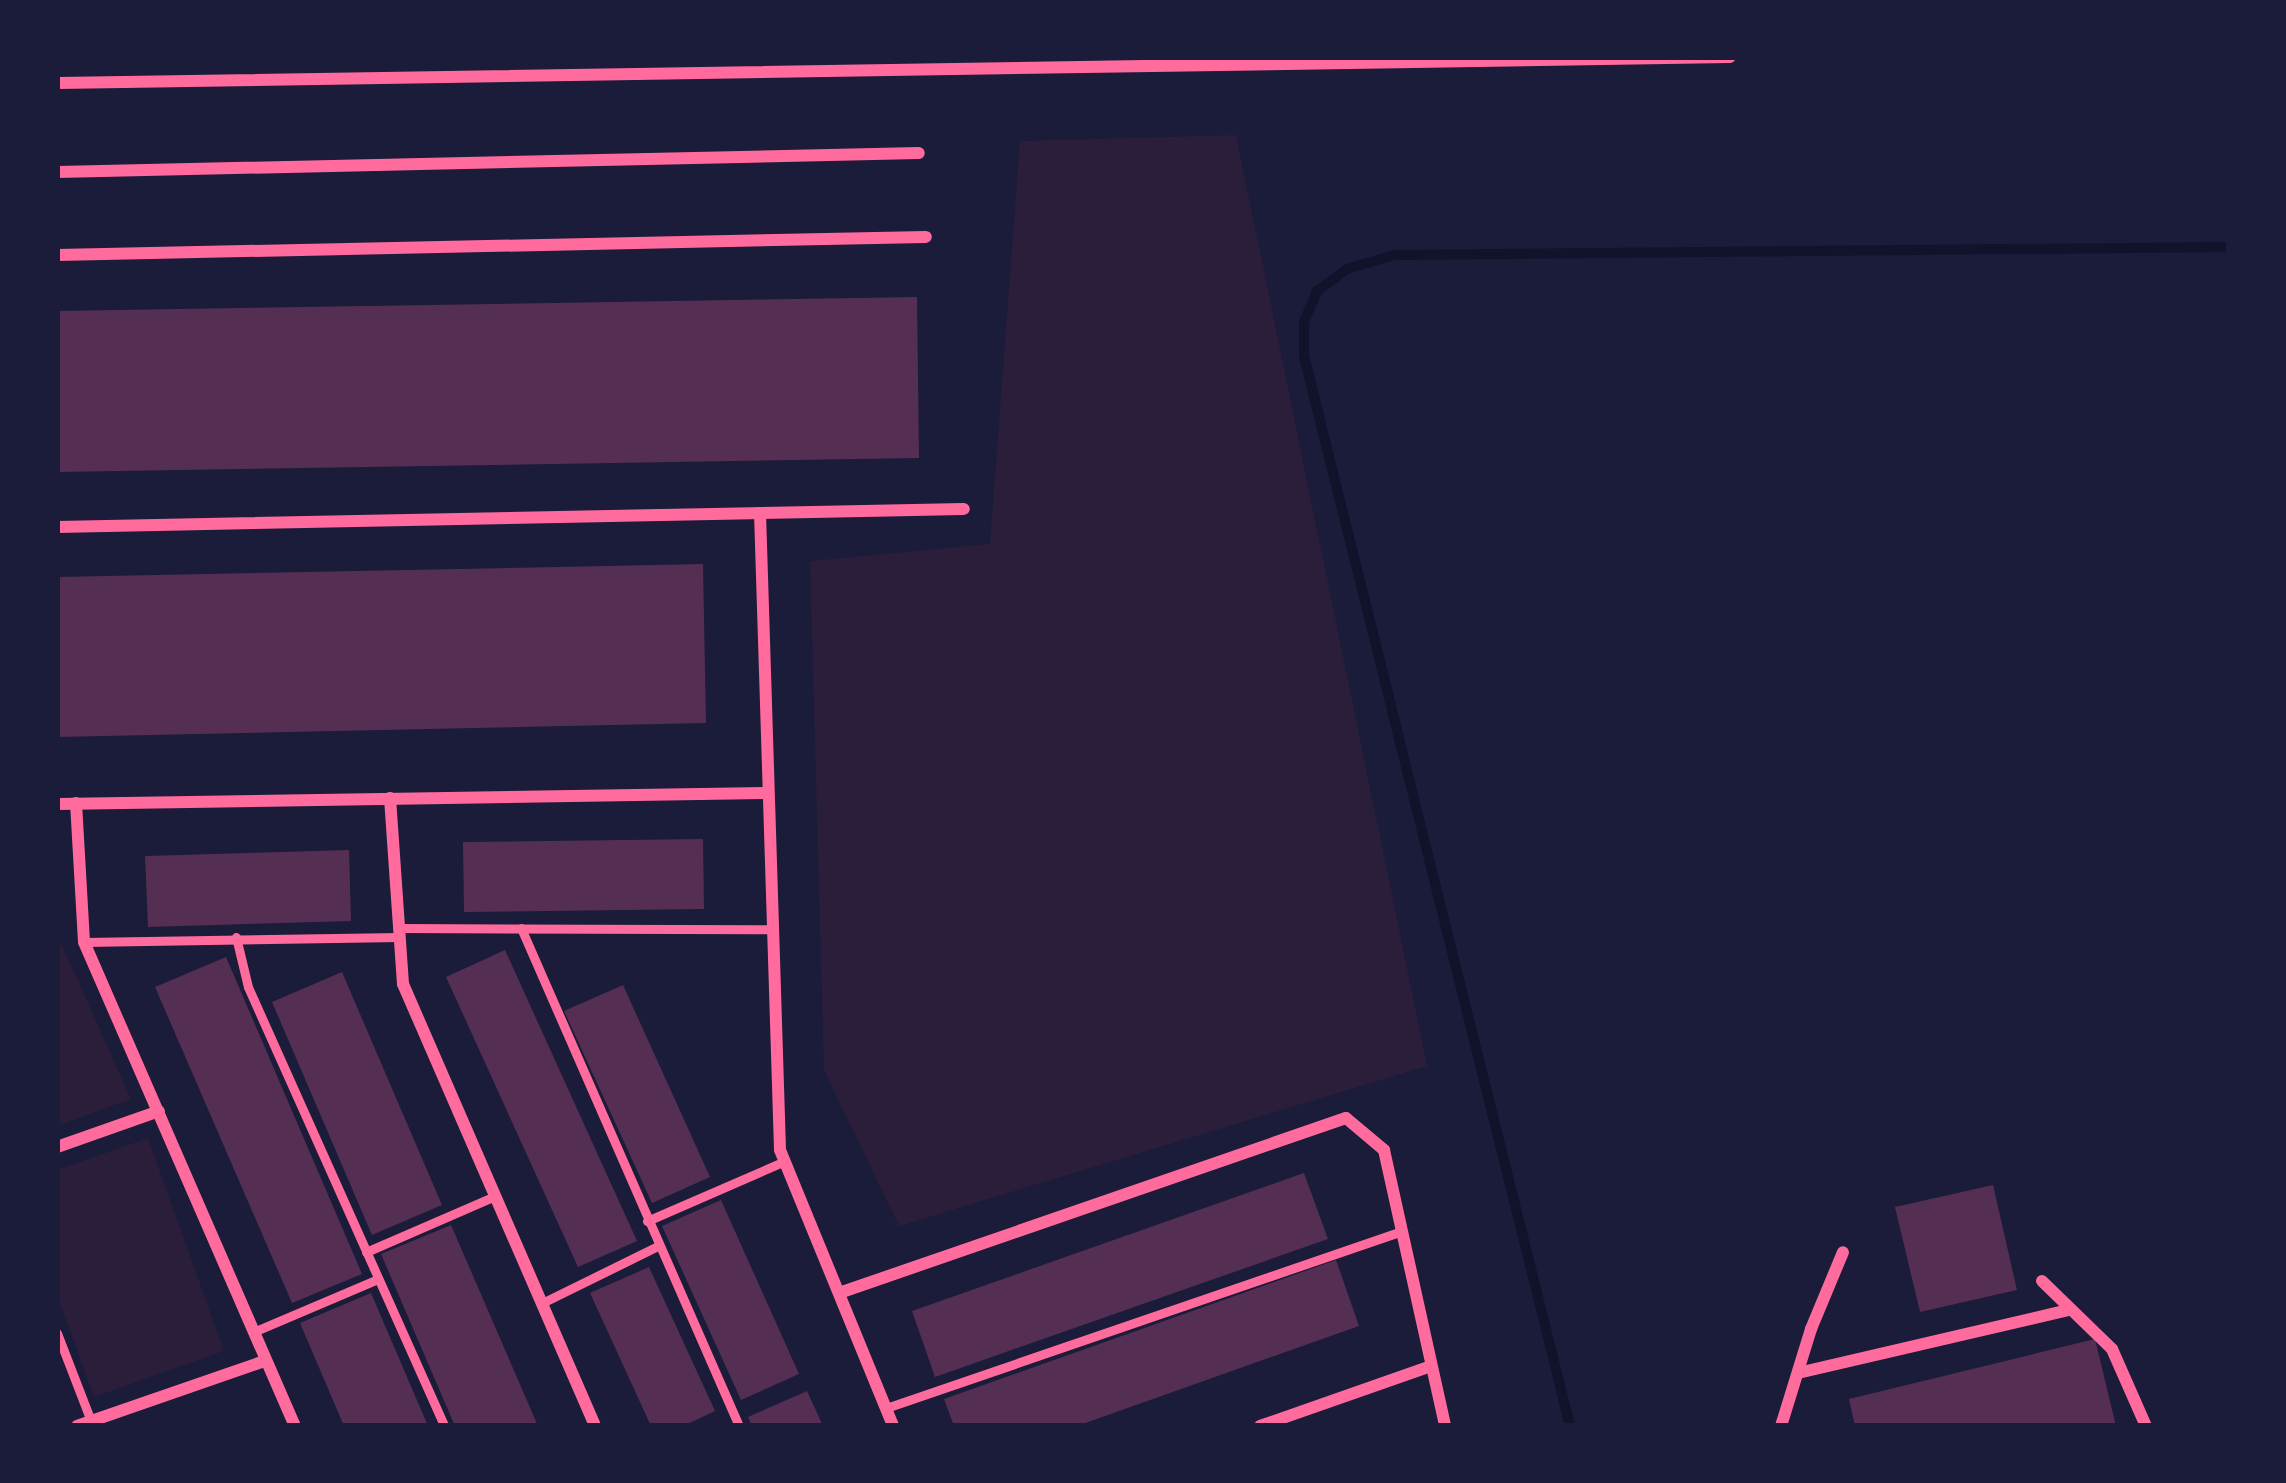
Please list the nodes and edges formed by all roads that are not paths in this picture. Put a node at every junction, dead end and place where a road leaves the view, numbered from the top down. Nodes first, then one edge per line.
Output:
1 (1730, 57) edge
2 (934, 63) edge
3 (681, 64) edge
4 (57, 83) edge
5 (919, 153) dead end
6 (57, 172) edge
7 (926, 237) dead end
8 (57, 255) edge
9 (964, 509) dead end
10 (760, 513) junction
11 (57, 527) edge
12 (767, 793) junction
13 (390, 798) junction
14 (76, 803) junction
15 (57, 804) edge
16 (521, 928) junction
17 (772, 929) junction
18 (400, 933) junction
19 (236, 937) junction
20 (84, 942) junction
21 (160, 1112) junction
22 (57, 1147) edge
23 (785, 1162) junction
24 (496, 1196) junction
25 (647, 1221) junction
26 (1402, 1231) junction
27 (658, 1246) junction
28 (366, 1252) junction
29 (1844, 1252) dead end
30 (378, 1279) junction
31 (2042, 1281) dead end
32 (842, 1292) junction
33 (542, 1303) junction
34 (2068, 1310) junction
35 (253, 1332) junction
36 (57, 1334) edge
37 (265, 1361) junction
38 (1431, 1366) junction
39 (1798, 1372) junction
40 (886, 1408) junction
41 (84, 1424) edge
42 (295, 1426) edge
43 (444, 1426) edge
44 (595, 1426) edge
45 (739, 1426) edge
46 (893, 1426) edge
47 (1260, 1426) edge
48 (1445, 1426) edge
49 (1781, 1426) edge
50 (2146, 1426) edge

1 - 2 street
2 - 3 street
3 - 4 street
5 - 6 street
7 - 8 street
9 - 10 street
10 - 11 street
10 - 12 street
12 - 13 street
12 - 17 street
13 - 14 street
13 - 18 street
14 - 15 street
14 - 20 street
16 - 17 lane
16 - 18 lane
16 - 25 lane
17 - 23 street
18 - 19 lane
18 - 24 street
19 - 20 lane
19 - 28 lane
20 - 21 street
21 - 22 street
21 - 35 street
23 - 25 lane
23 - 32 street
24 - 28 lane
24 - 33 street
25 - 27 lane
26 - 32 street
26 - 38 street
26 - 40 lane
27 - 33 lane
27 - 45 lane
28 - 30 lane
29 - 39 street
30 - 35 lane
30 - 43 lane
31 - 34 street
32 - 40 street
33 - 44 street
34 - 39 street
34 - 50 street
35 - 37 street
36 - 41 lane
37 - 41 street
37 - 42 street
38 - 47 street
38 - 48 street
39 - 49 street
40 - 46 street

